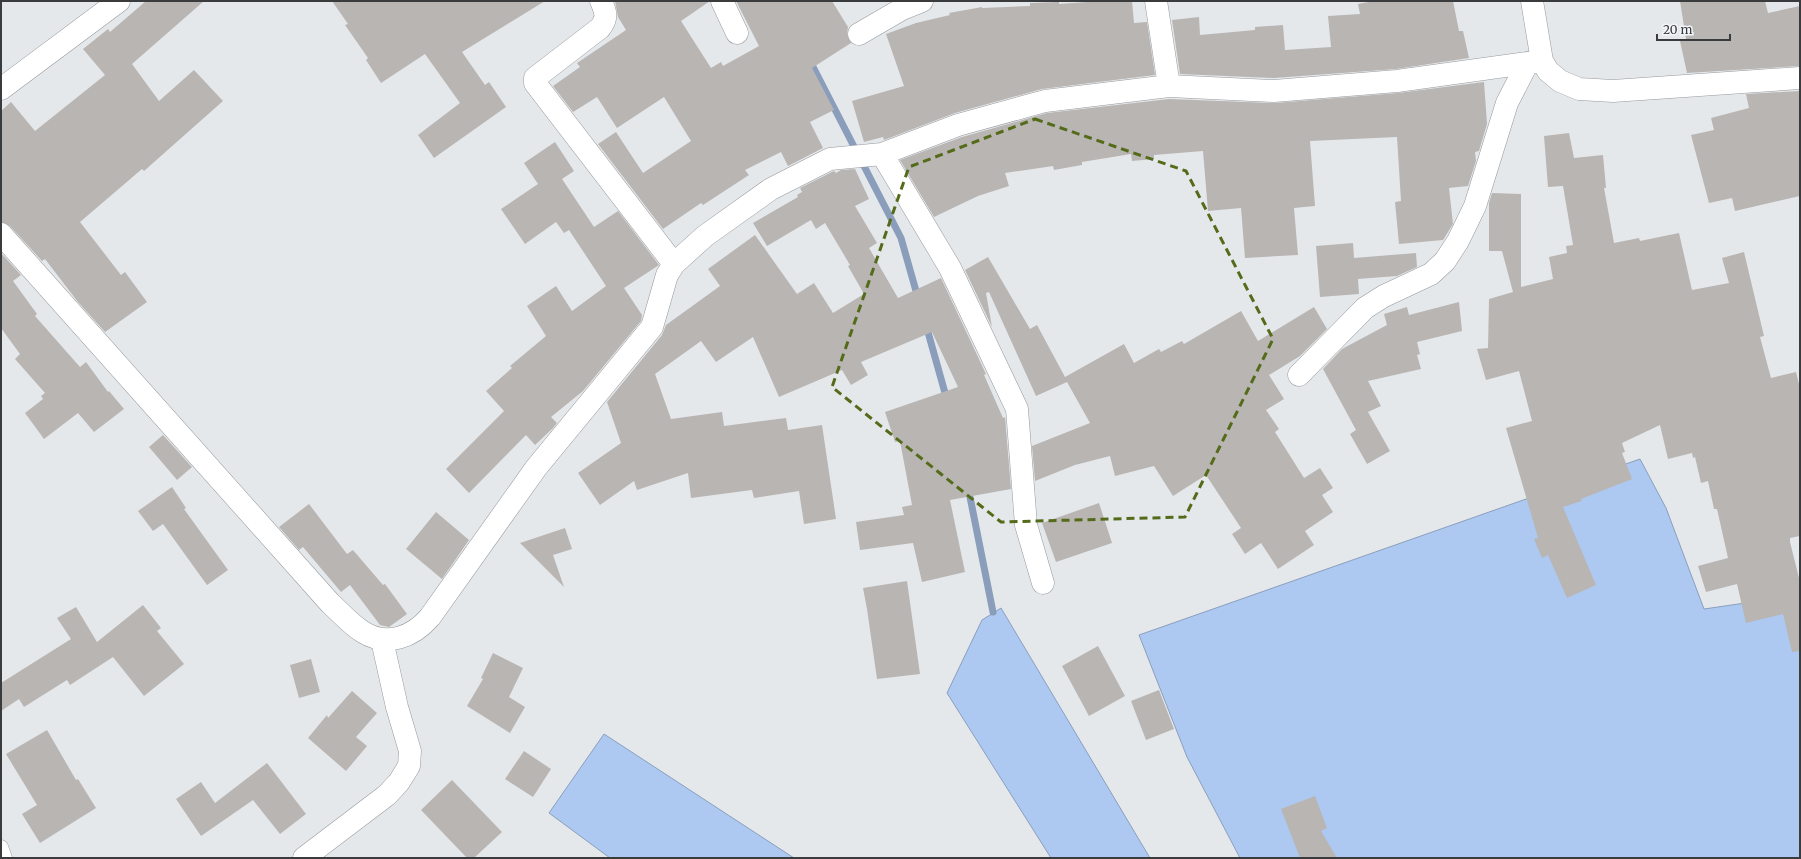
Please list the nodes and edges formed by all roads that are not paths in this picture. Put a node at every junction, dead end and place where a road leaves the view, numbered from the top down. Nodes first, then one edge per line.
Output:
1 (119, 1) edge
2 (601, 1) edge
3 (722, 1) edge
4 (922, 1) edge
5 (1156, 1) edge
6 (1532, 1) edge
7 (737, 33) dead end
8 (859, 34) dead end
9 (1534, 62) junction
10 (1800, 78) edge
11 (1169, 86) junction
12 (1, 89) edge
13 (875, 155) junction
14 (1, 234) edge
15 (674, 264) junction
16 (1299, 375) dead end
17 (1043, 583) dead end
18 (382, 640) junction
19 (1, 847) edge
20 (5, 858) edge
21 (304, 858) edge

1 - 12 street
2 - 15 street
3 - 7 street
4 - 8 street
5 - 11 street
6 - 9 street
9 - 10 street
9 - 11 street
9 - 16 street
11 - 13 street
13 - 15 street
13 - 17 street
14 - 18 street
15 - 18 street
18 - 21 street
19 - 20 lane

